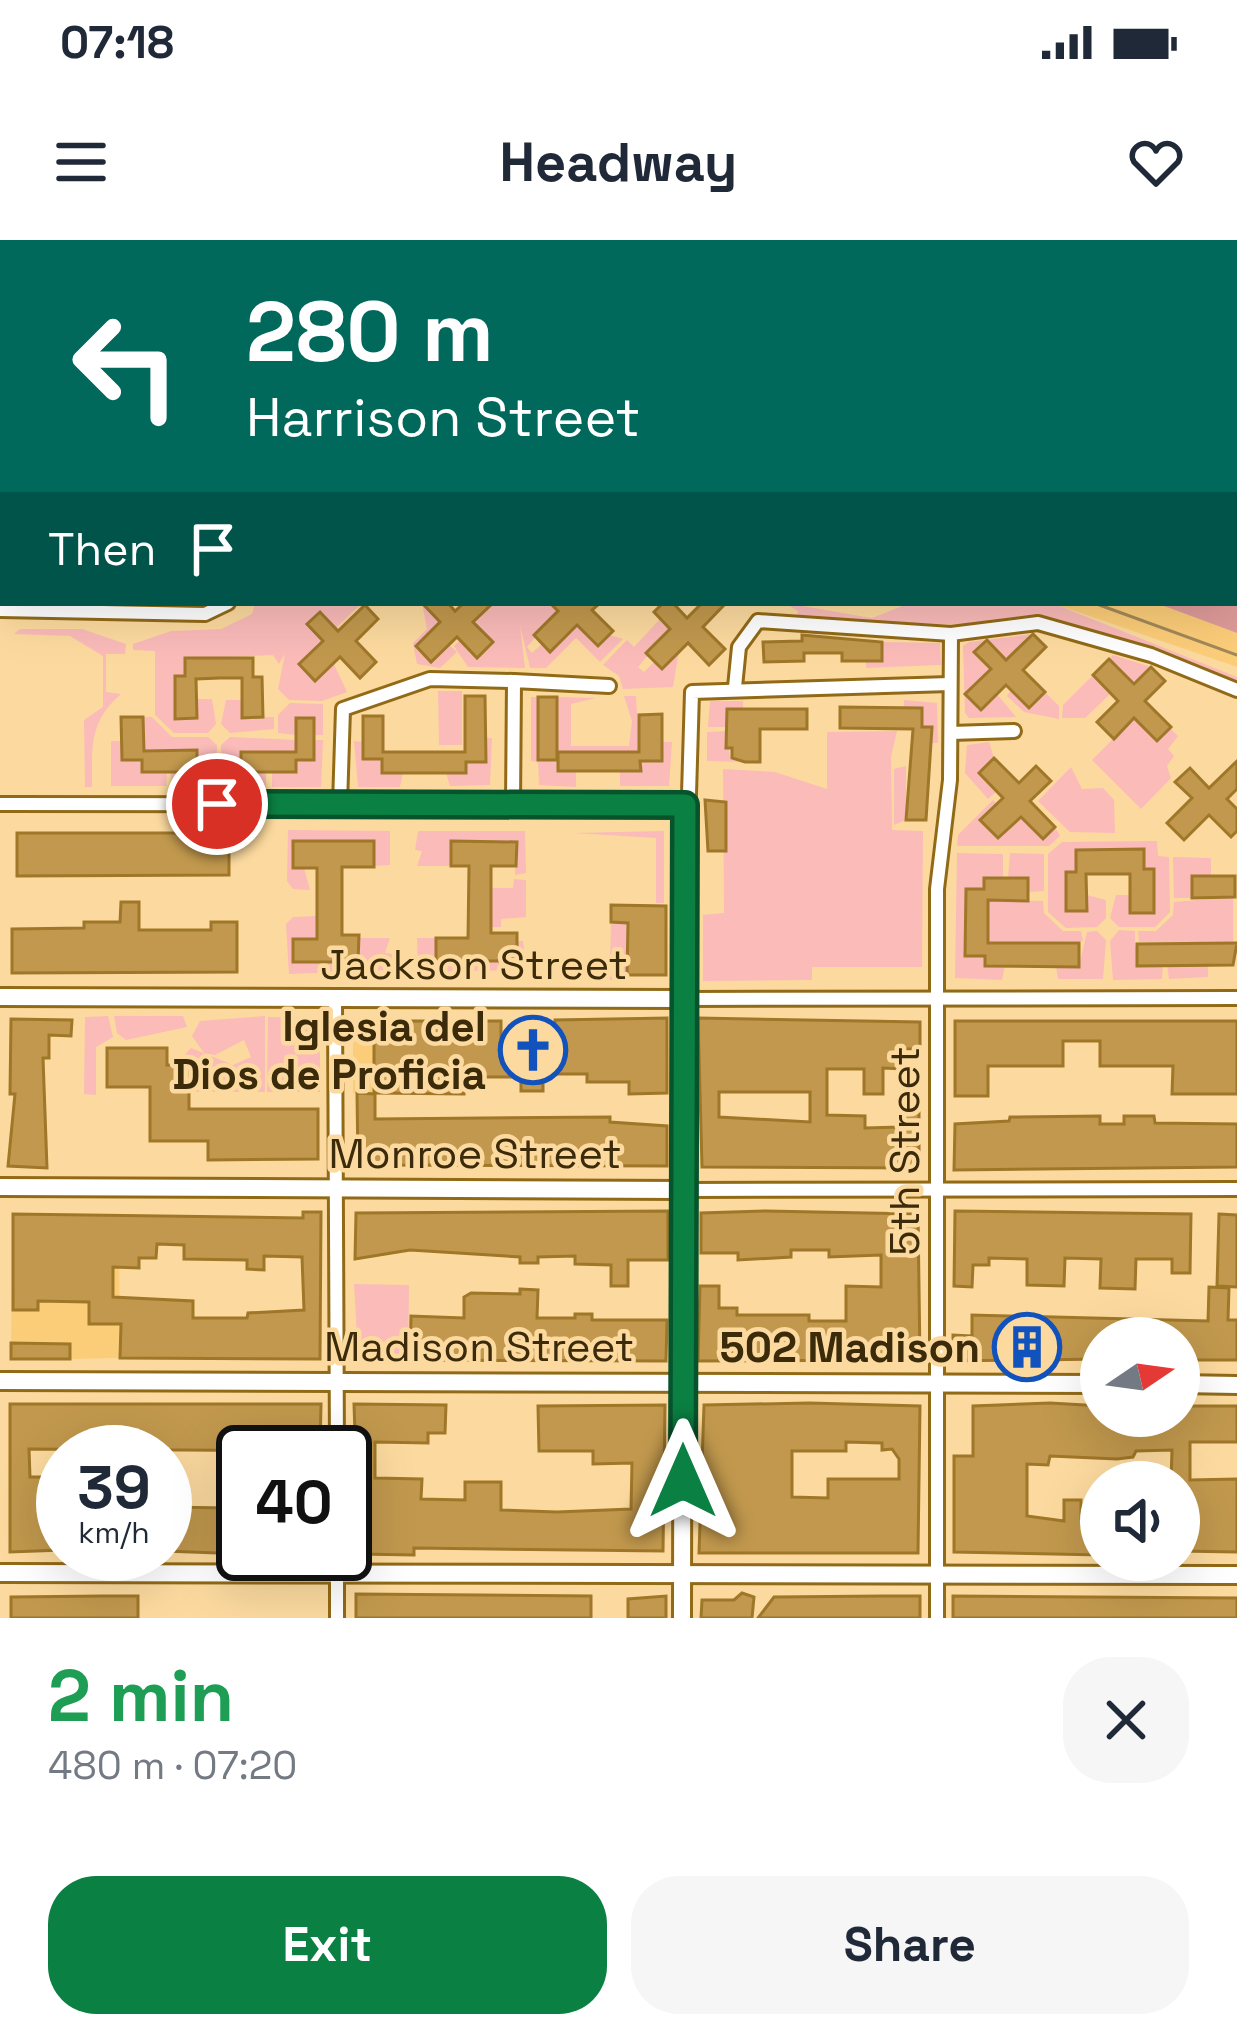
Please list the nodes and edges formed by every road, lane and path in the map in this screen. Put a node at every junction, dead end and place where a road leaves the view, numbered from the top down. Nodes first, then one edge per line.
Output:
1 (222, 606) edge
2 (55, 607) edge
3 (0, 610) edge
4 (951, 634) junction
5 (514, 681) junction
6 (950, 684) junction
7 (609, 686) dead end
8 (735, 687) junction
9 (1237, 690) edge
10 (1014, 731) dead end
11 (951, 733) junction
12 (0, 804) edge
13 (340, 805) junction
14 (513, 805) junction
15 (685, 805) junction
16 (0, 997) edge
17 (937, 997) junction
18 (1237, 998) edge
19 (335, 999) junction
20 (683, 999) junction
21 (0, 1187) edge
22 (336, 1189) junction
23 (936, 1189) junction
24 (1237, 1189) edge
25 (684, 1190) junction
26 (0, 1381) edge
27 (337, 1382) junction
28 (684, 1382) junction
29 (936, 1382) junction
30 (1080, 1384) edge
31 (1200, 1384) edge
32 (1237, 1385) edge
33 (337, 1425) edge
34 (372, 1565) edge
35 (216, 1567) edge
36 (0, 1573) edge
37 (938, 1575) junction
38 (1237, 1575) edge
39 (682, 1576) junction
40 (337, 1581) edge
41 (337, 1618) edge
42 (682, 1618) edge
43 (937, 1618) edge

1 - 2 street
2 - 3 street
4 - 6 street, 5th Street
4 - 8 street
4 - 9 street
5 - 7 street
5 - 13 street
5 - 14 street
6 - 8 street
6 - 11 street, 5th Street
8 - 15 street
10 - 11 street
11 - 17 street, 5th Street
12 - 13 street
13 - 14 street
14 - 15 street
15 - 20 street
16 - 19 street, Jackson Street
17 - 18 street, Jackson Street
17 - 20 street, Jackson Street
17 - 23 street, 5th Street
19 - 20 street, Jackson Street
19 - 22 street
20 - 25 street
21 - 22 street, Monroe Street
22 - 25 street, Monroe Street
22 - 27 street
23 - 24 street, Monroe Street
23 - 25 street, Monroe Street
23 - 29 street, 5th Street
25 - 28 street
26 - 27 street, Madison Street
27 - 28 street, Madison Street
27 - 33 street
28 - 29 street, Madison Street
28 - 39 street
29 - 30 street, Madison Street
29 - 37 street, 5th Street
31 - 32 street
34 - 39 street
35 - 36 street
37 - 38 street
37 - 39 street
37 - 43 street, 5th Street
39 - 42 street
40 - 41 street

